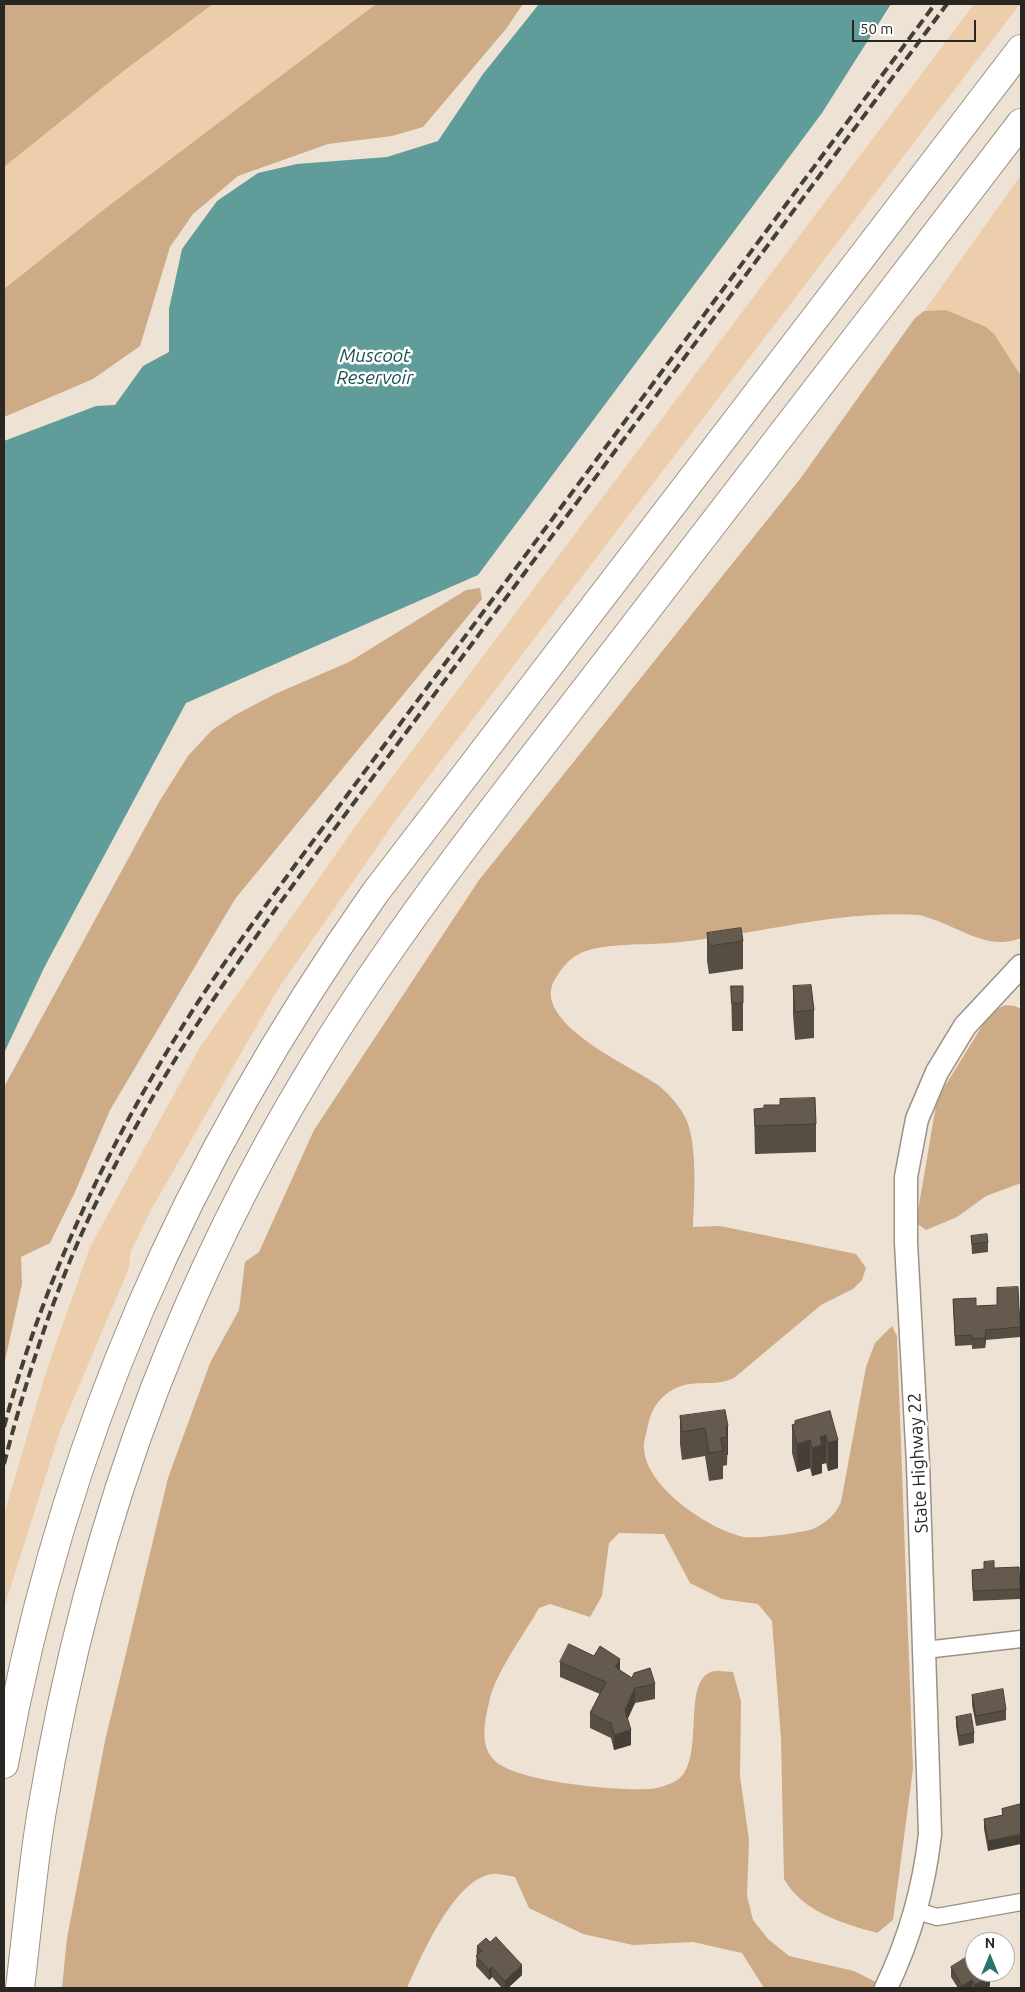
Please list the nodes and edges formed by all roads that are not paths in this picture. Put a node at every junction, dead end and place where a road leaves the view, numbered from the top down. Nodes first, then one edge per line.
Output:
1 (1021, 49) edge
2 (1021, 123) edge
3 (1021, 966) edge
4 (1021, 1639) edge
5 (925, 1650) junction
6 (4, 1764) edge
7 (1021, 1902) edge
8 (917, 1911) junction
9 (20, 1988) edge
10 (886, 1988) edge

1 - 6 highway
2 - 9 highway
3 - 5 main road, State Highway 22
4 - 5 street
5 - 8 main road, State Highway 22
7 - 8 street
8 - 10 main road, State Highway 22

